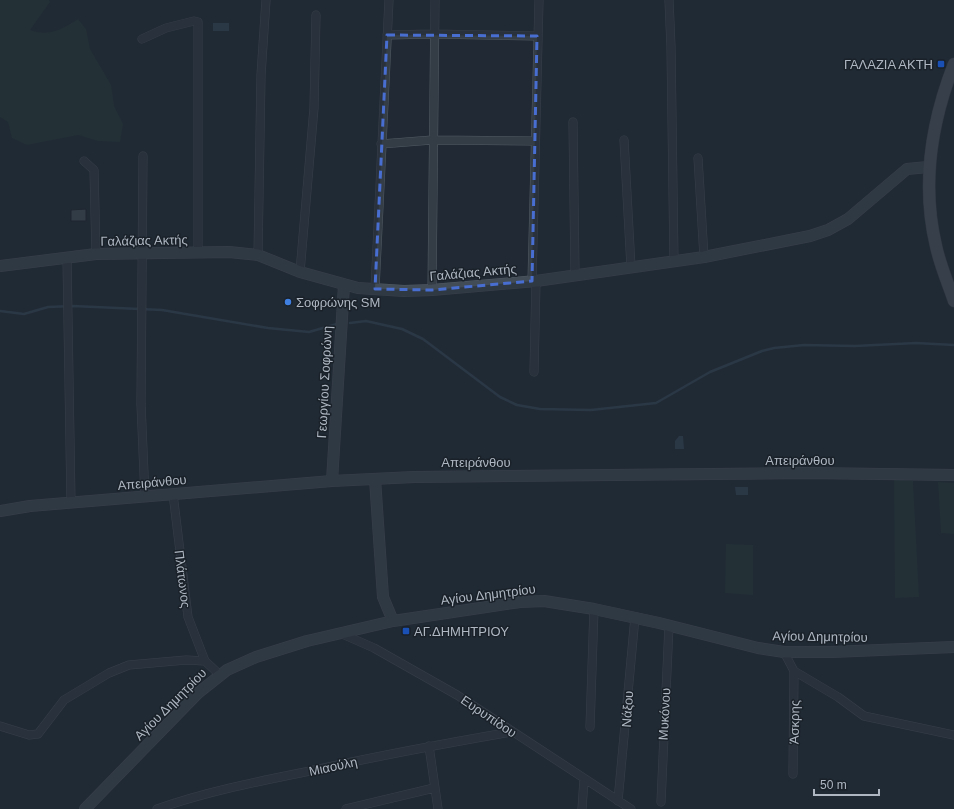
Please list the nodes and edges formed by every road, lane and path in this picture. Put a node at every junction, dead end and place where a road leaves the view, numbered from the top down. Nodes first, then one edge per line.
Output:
1 (266, 0) edge
2 (388, 0) edge
3 (435, 0) edge
4 (539, 0) edge
5 (669, 0) edge
6 (316, 15) dead end
7 (433, 34) junction
8 (387, 35) junction
9 (537, 36) junction
10 (142, 39) dead end
11 (953, 67) edge
12 (573, 122) dead end
13 (432, 140) junction
14 (624, 140) dead end
15 (535, 141) junction
16 (381, 144) junction
17 (143, 156) dead end
18 (698, 158) dead end
19 (84, 161) dead end
20 (928, 167) junction
21 (143, 253) junction
22 (198, 253) junction
23 (96, 254) junction
24 (258, 254) junction
25 (704, 257) junction
26 (67, 258) junction
27 (674, 262) junction
28 (0, 266) edge
29 (631, 267) junction
30 (943, 269) junction
31 (300, 272) junction
32 (575, 274) junction
33 (534, 281) junction
34 (344, 285) junction
35 (375, 289) junction
36 (954, 289) edge
37 (432, 290) junction
38 (954, 301) edge
39 (534, 372) dead end
40 (954, 474) edge
41 (375, 478) junction
42 (332, 481) junction
43 (173, 494) junction
44 (145, 497) junction
45 (71, 502) junction
46 (0, 511) edge
47 (594, 609) junction
48 (635, 617) junction
49 (393, 621) junction
50 (669, 626) junction
51 (340, 633) junction
52 (954, 647) edge
53 (784, 652) junction
54 (206, 661) junction
55 (794, 671) junction
56 (220, 675) junction
57 (0, 726) edge
58 (590, 727) dead end
59 (511, 732) junction
60 (954, 735) edge
61 (429, 746) junction
62 (793, 774) dead end
63 (584, 779) junction
64 (434, 788) junction
65 (618, 801) junction
66 (661, 802) dead end
67 (85, 809) edge
68 (158, 809) edge
69 (346, 809) edge
70 (438, 809) edge
71 (582, 809) edge
72 (631, 809) edge

1 - 24 street
2 - 8 street
3 - 7 street
4 - 9 street
5 - 27 street
6 - 31 street
7 - 8 street
7 - 9 street
7 - 13 street
8 - 16 street
9 - 15 street
10 - 22 street
11 - 20 main road
12 - 32 street
13 - 15 street
13 - 16 street
13 - 37 street
14 - 29 street
15 - 33 street
16 - 35 street
17 - 21 street
18 - 25 street
19 - 23 street
20 - 25 street, Γαλάζιας Ακτής
20 - 30 main road
21 - 22 street, Γαλάζιας Ακτής
21 - 23 street, Γαλάζιας Ακτής
21 - 44 street
22 - 24 street, Γαλάζιας Ακτής
23 - 26 street, Γαλάζιας Ακτής
24 - 31 street, Γαλάζιας Ακτής
25 - 27 street, Γαλάζιας Ακτής
26 - 28 street, Γαλάζιας Ακτής
26 - 45 street
27 - 29 street, Γαλάζιας Ακτής
29 - 32 street, Γαλάζιας Ακτής
30 - 36 main road
30 - 38 main road
31 - 34 street, Γαλάζιας Ακτής
32 - 33 street, Γαλάζιας Ακτής
33 - 37 street, Γαλάζιας Ακτής
33 - 39 street
34 - 35 street, Γαλάζιας Ακτής
34 - 42 street, Γεωργίου Σοφρώνη
35 - 37 street, Γαλάζιας Ακτής
40 - 41 street, Απειράνθου
41 - 42 street, Απειράνθου
41 - 49 street
42 - 43 street, Απειράνθου
43 - 44 street, Απειράνθου
43 - 54 street, Πλάτωνος
44 - 45 street, Απειράνθου
45 - 46 street, Απειράνθου
47 - 48 street, Αγίου Δημητρίου
47 - 49 street, Αγίου Δημητρίου
47 - 58 street
48 - 50 street, Αγίου Δημητρίου
48 - 65 street, Νάξου
49 - 51 street, Αγίου Δημητρίου
50 - 53 street, Αγίου Δημητρίου
50 - 66 street, Μυκόνου
51 - 56 street, Αγίου Δημητρίου
51 - 59 street, Ευρυπίδου
52 - 53 street, Αγίου Δημητρίου
53 - 55 street
54 - 56 street
54 - 57 street
55 - 60 street
55 - 62 street, Άσκρης
56 - 67 street, Αγίου Δημητρίου
59 - 61 street, Μιαούλη
59 - 63 street, Ευρυπίδου
61 - 64 street
61 - 68 street, Μιαούλη
63 - 65 street, Ευρυπίδου
63 - 71 street
64 - 69 street
64 - 70 street
65 - 72 street, Ευρυπίδου

